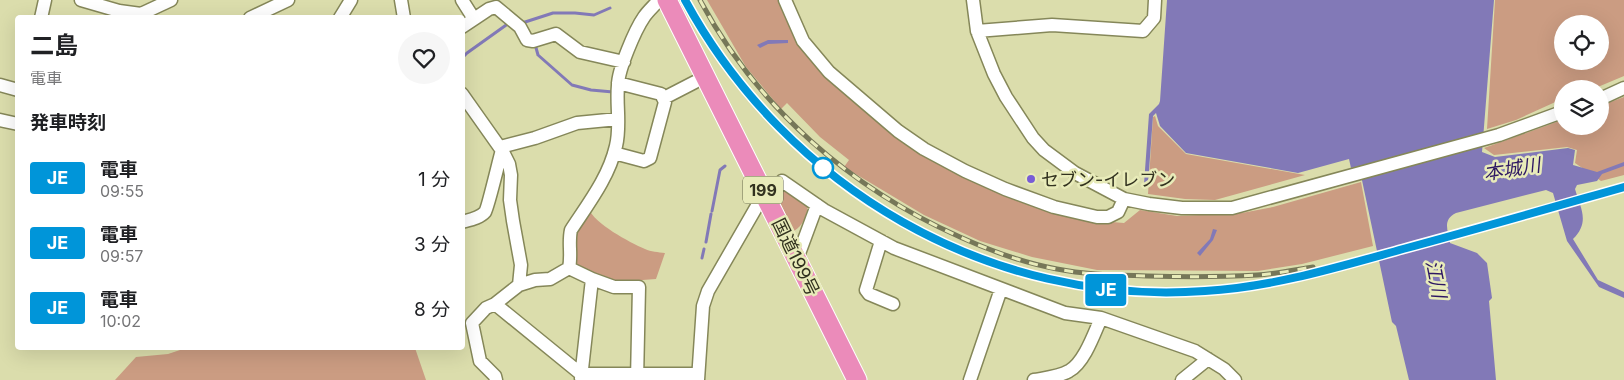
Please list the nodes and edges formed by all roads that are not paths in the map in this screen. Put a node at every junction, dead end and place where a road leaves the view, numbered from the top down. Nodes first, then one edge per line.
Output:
1 (45, 0) edge
2 (81, 0) edge
3 (171, 0) edge
4 (288, 0) edge
5 (350, 0) edge
6 (401, 0) edge
7 (462, 0) edge
8 (785, 0) edge
9 (973, 0) edge
10 (1155, 0) edge
11 (659, 1) edge
12 (263, 5) edge
13 (41, 15) edge
14 (136, 15) edge
15 (144, 15) edge
16 (253, 15) edge
17 (342, 15) edge
18 (404, 15) edge
19 (474, 19) junction
20 (465, 25) edge
21 (977, 31) junction
22 (624, 62) junction
23 (696, 82) junction
24 (618, 83) junction
25 (0, 85) edge
26 (1624, 88) edge
27 (15, 89) edge
28 (1609, 95) edge
29 (465, 98) edge
30 (664, 98) junction
31 (1554, 115) edge
32 (618, 119) junction
33 (0, 120) edge
34 (15, 123) edge
35 (501, 148) junction
36 (614, 153) junction
37 (1124, 199) junction
38 (763, 203) junction
39 (817, 205) junction
40 (465, 221) edge
41 (881, 241) junction
42 (798, 259) junction
43 (569, 268) junction
44 (592, 279) junction
45 (519, 285) junction
46 (1001, 289) junction
47 (495, 304) junction
48 (893, 304) dead end
49 (1100, 318) junction
50 (1208, 359) junction
51 (581, 377) edge
52 (636, 377) edge
53 (698, 377) edge
54 (496, 380) edge
55 (843, 380) edge
56 (857, 380) edge
57 (970, 380) edge
58 (1034, 380) edge
59 (1182, 380) edge
60 (1235, 380) edge

1 - 13 street
2 - 14 street
3 - 15 street
4 - 12 street
5 - 17 street
6 - 18 street
7 - 19 street
8 - 37 street
9 - 21 street
10 - 21 street
11 - 22 street
11 - 23 highway, 国道199号 / 199
11 - 38 highway, 国道199号 / 199
12 - 16 street
19 - 20 street
19 - 22 street
21 - 37 street
22 - 24 street
23 - 30 street
23 - 38 highway, 国道199号 / 199
24 - 30 street
24 - 32 street
25 - 27 street
26 - 28 street
29 - 35 street
30 - 36 street
31 - 37 street
32 - 35 street
32 - 36 street
33 - 34 street
35 - 40 street
35 - 45 street
36 - 43 street
38 - 39 street
38 - 42 highway, 国道199号 / 199
38 - 53 street
38 - 55 highway, 国道199号 / 199
39 - 41 street
39 - 42 street
41 - 46 street
41 - 48 street
42 - 56 highway, 国道199号 / 199
43 - 44 street
43 - 45 street
44 - 51 street
44 - 52 street
45 - 47 street
46 - 49 street
46 - 57 street
47 - 51 street
47 - 54 street
49 - 50 street
49 - 58 street
50 - 59 street
50 - 60 street
51 - 52 street
52 - 53 street

